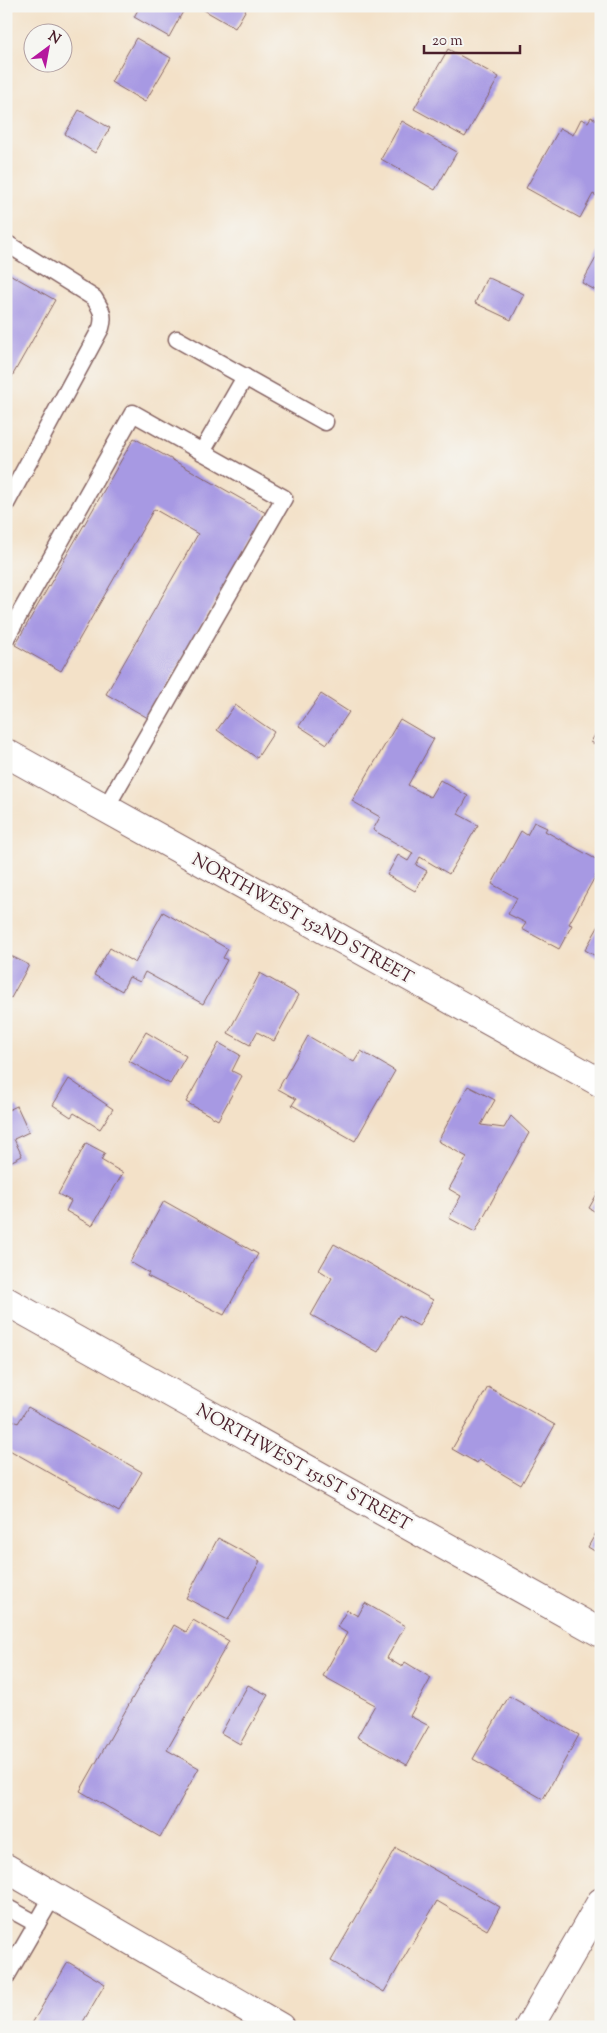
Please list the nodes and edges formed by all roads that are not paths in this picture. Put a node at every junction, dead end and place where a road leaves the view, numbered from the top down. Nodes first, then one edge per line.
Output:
1 (6, 243) edge
2 (178, 339) dead end
3 (245, 377) junction
4 (325, 422) dead end
5 (202, 452) junction
6 (6, 504) edge
7 (6, 638) edge
8 (6, 753) edge
9 (105, 809) junction
10 (601, 1083) edge
11 (6, 1301) edge
12 (601, 1633) edge
13 (6, 1868) edge
14 (53, 1896) junction
15 (601, 1902) edge
16 (6, 1907) edge
17 (37, 1924) junction
18 (6, 1977) edge
19 (280, 2027) edge
20 (529, 2027) edge

1 - 6 lane
2 - 3 lane
3 - 4 lane
3 - 5 lane
5 - 7 lane
5 - 9 lane
8 - 9 street, NORTHWEST 152ND STREET
9 - 10 street, NORTHWEST 152ND STREET
11 - 12 street, NORTHWEST 151ST STREET
13 - 14 street
14 - 17 lane
14 - 19 street
15 - 20 street
16 - 17 lane
17 - 18 lane

